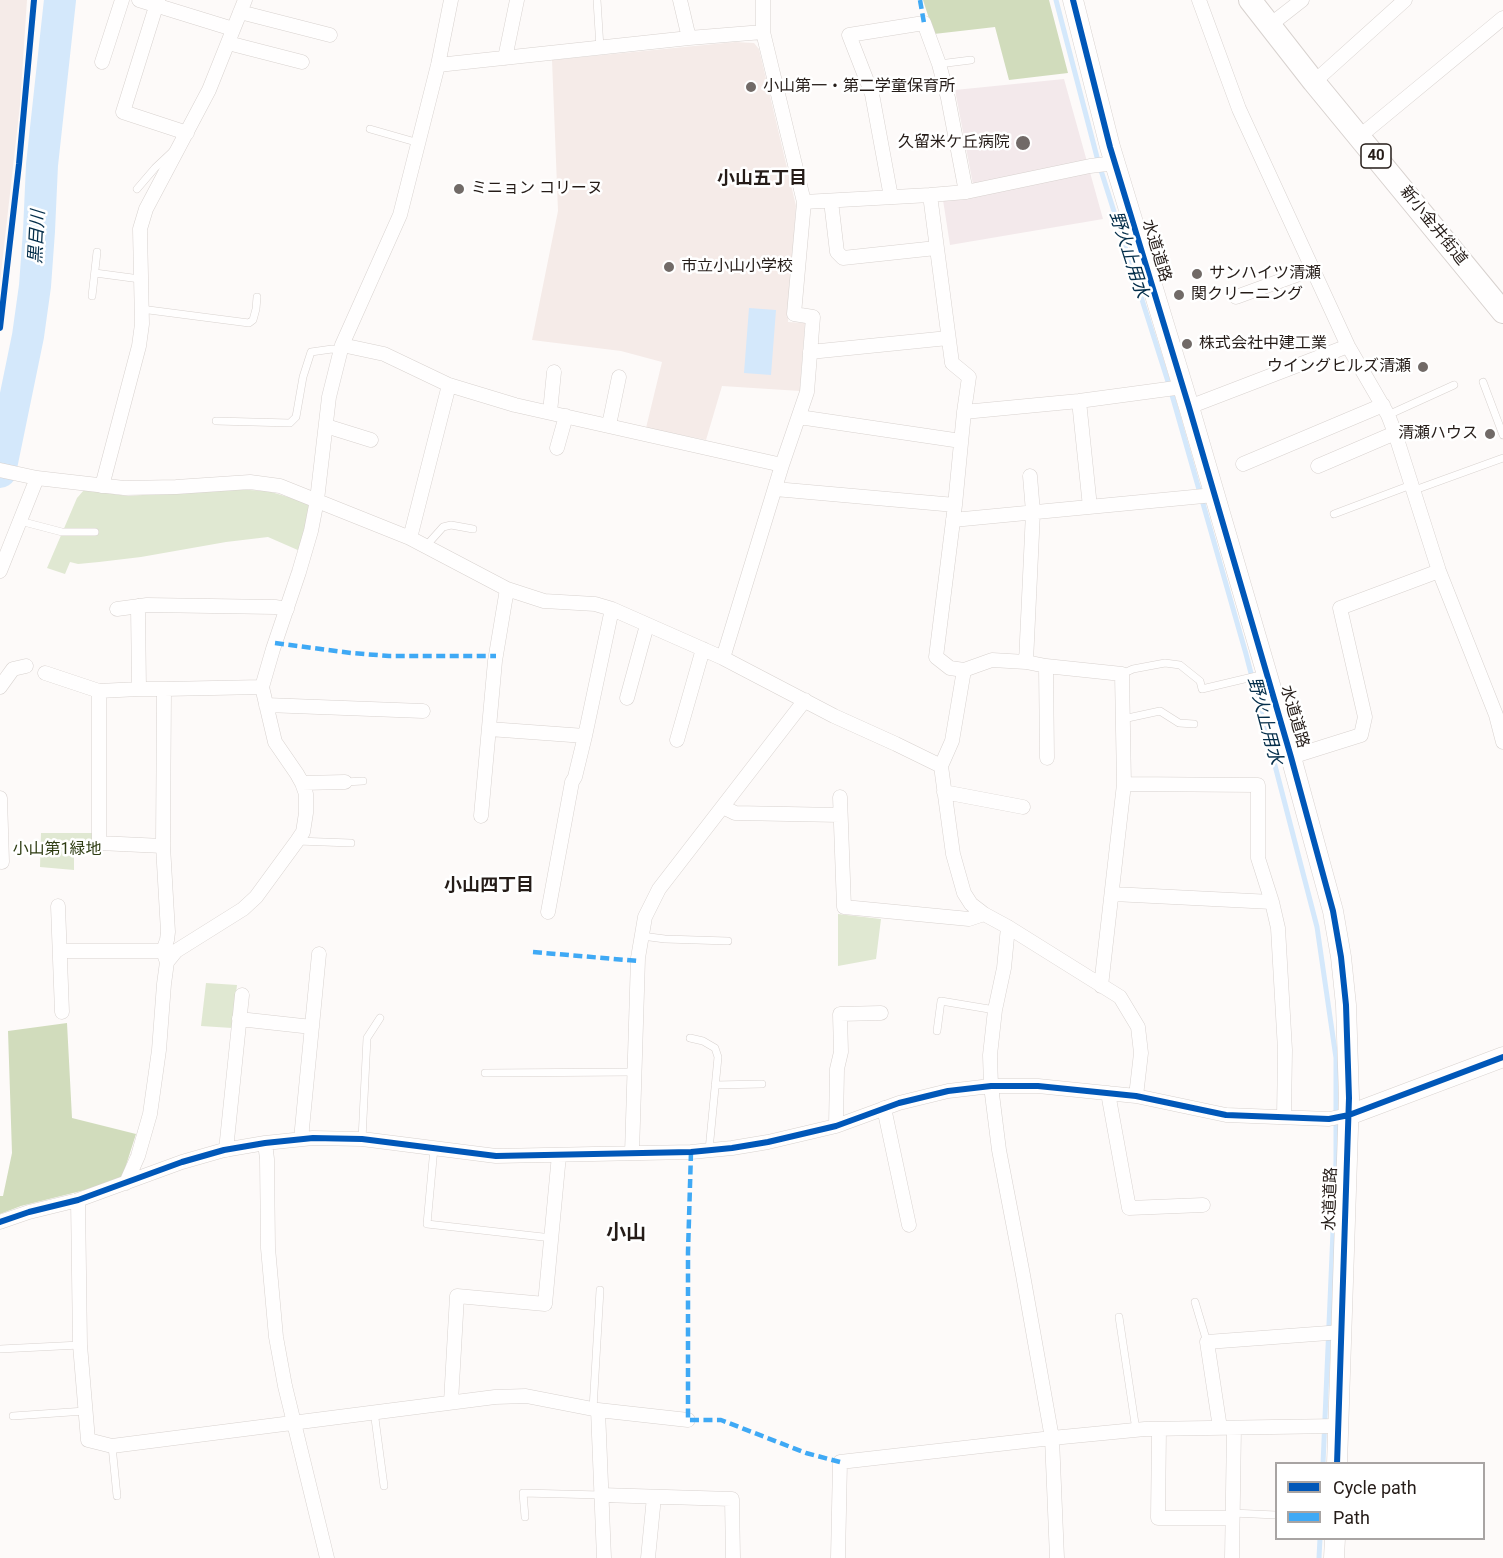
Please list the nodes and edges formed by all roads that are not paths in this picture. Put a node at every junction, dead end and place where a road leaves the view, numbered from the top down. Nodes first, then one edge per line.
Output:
1 (122, 0) edge
2 (139, 0) edge
3 (451, 0) edge
4 (518, 0) edge
5 (597, 0) edge
6 (680, 0) edge
7 (764, 0) edge
8 (1073, 0) edge
9 (1199, 0) edge
10 (1250, 0) edge
11 (1302, 0) edge
12 (1405, 0) edge
13 (157, 3) edge
14 (243, 6) edge
15 (1503, 18) edge
16 (1270, 25) junction
17 (233, 29) junction
18 (763, 32) junction
19 (330, 35) dead end
20 (689, 38) junction
21 (228, 43) junction
22 (600, 48) junction
23 (505, 58) junction
24 (971, 60) dead end
25 (102, 62) dead end
26 (302, 62) dead end
27 (939, 64) junction
28 (438, 65) junction
29 (1314, 82) junction
30 (370, 129) dead end
31 (1360, 136) junction
32 (185, 137) junction
33 (418, 143) junction
34 (1103, 164) junction
35 (136, 189) dead end
36 (966, 192) junction
37 (930, 195) junction
38 (891, 197) junction
39 (831, 201) junction
40 (804, 202) junction
41 (936, 248) junction
42 (97, 252) dead end
43 (1312, 269) junction
44 (95, 273) junction
45 (140, 279) junction
46 (92, 296) dead end
47 (257, 297) dead end
48 (1236, 297) dead end
49 (141, 309) junction
50 (1503, 312) edge
51 (948, 338) junction
52 (1348, 346) junction
53 (341, 347) junction
54 (810, 352) junction
55 (554, 372) dead end
56 (619, 377) dead end
57 (1483, 382) dead end
58 (449, 385) junction
59 (1455, 386) dead end
60 (1173, 388) junction
61 (1079, 401) junction
62 (1189, 407) junction
63 (1385, 410) junction
64 (550, 412) junction
65 (964, 412) junction
66 (566, 416) junction
67 (799, 417) junction
68 (216, 421) dead end
69 (326, 426) junction
70 (609, 426) junction
71 (1395, 434) junction
72 (1503, 435) edge
73 (370, 440) dead end
74 (961, 441) junction
75 (556, 448) dead end
76 (1503, 458) edge
77 (1243, 464) dead end
78 (782, 465) junction
79 (1318, 466) dead end
80 (0, 470) edge
81 (1030, 476) dead end
82 (37, 478) junction
83 (102, 486) junction
84 (1412, 488) junction
85 (775, 489) junction
86 (1205, 496) junction
87 (317, 500) junction
88 (955, 505) junction
89 (1090, 507) junction
90 (1033, 512) junction
91 (1334, 514) dead end
92 (953, 520) junction
93 (20, 521) junction
94 (473, 529) dead end
95 (95, 532) dead end
96 (410, 538) junction
97 (426, 546) junction
98 (0, 572) edge
99 (1439, 572) junction
100 (507, 589) junction
101 (138, 606) junction
102 (117, 609) dead end
103 (287, 609) junction
104 (612, 609) junction
105 (647, 625) junction
106 (703, 649) junction
107 (723, 658) junction
108 (1026, 662) junction
109 (26, 666) dead end
110 (1046, 666) junction
111 (964, 670) junction
112 (45, 673) dead end
113 (1122, 674) junction
114 (1259, 676) junction
115 (0, 687) edge
116 (262, 687) junction
117 (139, 689) junction
118 (164, 689) junction
119 (99, 691) junction
120 (627, 698) dead end
121 (805, 700) junction
122 (266, 705) junction
123 (423, 711) dead end
124 (1123, 719) junction
125 (1194, 724) dead end
126 (489, 729) junction
127 (585, 736) junction
128 (677, 740) dead end
129 (1503, 742) edge
130 (1291, 757) junction
131 (1047, 758) dead end
132 (941, 766) junction
133 (345, 782) joint
134 (363, 782) dead end
135 (302, 783) junction
136 (1124, 784) junction
137 (944, 792) junction
138 (840, 797) dead end
139 (0, 798) edge
140 (723, 807) junction
141 (1023, 807) dead end
142 (840, 815) junction
143 (481, 816) dead end
144 (297, 841) junction
145 (351, 843) dead end
146 (163, 846) junction
147 (2, 861) dead end
148 (1113, 894) junction
149 (1272, 902) junction
150 (58, 906) dead end
151 (548, 912) dead end
152 (984, 914) junction
153 (1008, 927) junction
154 (642, 936) junction
155 (728, 940) dead end
156 (60, 951) junction
157 (319, 954) dead end
158 (165, 956) junction
159 (1101, 986) junction
160 (242, 995) dead end
161 (995, 1010) junction
162 (62, 1012) dead end
163 (881, 1012) dead end
164 (380, 1018) dead end
165 (239, 1019) junction
166 (312, 1027) junction
167 (937, 1031) dead end
168 (690, 1038) dead end
169 (1503, 1057) edge
170 (634, 1072) junction
171 (485, 1073) dead end
172 (762, 1084) dead end
173 (715, 1085) junction
174 (991, 1086) junction
175 (1108, 1093) junction
176 (1136, 1096) junction
177 (884, 1108) junction
178 (1349, 1115) junction
179 (1284, 1117) junction
180 (836, 1126) junction
181 (301, 1139) junction
182 (362, 1139) junction
183 (266, 1143) junction
184 (434, 1148) junction
185 (226, 1150) junction
186 (709, 1150) junction
187 (632, 1153) junction
188 (559, 1155) junction
189 (126, 1183) junction
190 (78, 1200) junction
191 (1203, 1205) dead end
192 (0, 1222) edge
193 (909, 1225) dead end
194 (552, 1238) junction
195 (600, 1290) dead end
196 (1195, 1302) dead end
197 (1119, 1317) dead end
198 (1342, 1332) junction
199 (1207, 1342) junction
200 (80, 1345) junction
201 (0, 1350) edge
202 (451, 1401) junction
203 (595, 1409) junction
204 (85, 1411) junction
205 (374, 1411) junction
206 (13, 1416) dead end
207 (688, 1420) dead end
208 (295, 1422) junction
209 (1337, 1426) junction
210 (1227, 1428) junction
211 (1159, 1429) junction
212 (1136, 1430) junction
213 (1052, 1438) junction
214 (112, 1446) junction
215 (1336, 1462) edge
216 (384, 1486) dead end
217 (601, 1495) junction
218 (117, 1496) dead end
219 (654, 1497) junction
220 (1232, 1515) junction
221 (1275, 1515) edge
222 (525, 1517) dead end
223 (1335, 1540) edge
224 (327, 1558) edge
225 (604, 1558) edge
226 (648, 1558) edge
227 (733, 1558) edge
228 (838, 1558) edge
229 (1057, 1558) edge
230 (1232, 1558) edge
231 (1334, 1558) edge

1 - 25 street
2 - 13 street
3 - 28 street
4 - 23 street
5 - 22 lane
6 - 20 street
7 - 18 street
8 - 34 street, 水道道路
9 - 43 street
10 - 16 main road, 新小金井街道 / 40
11 - 16 street
12 - 29 street
13 - 17 street
13 - 32 street
14 - 17 street
14 - 19 street
15 - 31 street
16 - 29 main road, 新小金井街道 / 40
17 - 21 street
18 - 20 street
18 - 40 street
20 - 22 street
21 - 26 street
21 - 32 street
22 - 23 street
23 - 28 street
24 - 27 lane
27 - 36 street
27 - 38 street
28 - 33 street
29 - 31 main road, 新小金井街道 / 40
30 - 33 lane
31 - 50 main road, 新小金井街道 / 40
32 - 35 lane
32 - 45 street
33 - 53 street
34 - 36 street
34 - 60 street, 水道道路
36 - 37 street
37 - 38 street
37 - 41 street
38 - 39 street
39 - 40 street
39 - 41 street
40 - 54 street
41 - 51 street
42 - 44 lane
43 - 48 street
43 - 52 street
44 - 45 lane
44 - 46 lane
45 - 49 street
47 - 49 lane
49 - 83 street
51 - 54 street
51 - 65 street
52 - 62 street
52 - 63 street
53 - 58 street
53 - 68 lane
53 - 69 street
54 - 67 street
55 - 64 street
56 - 70 street
57 - 72 lane
58 - 64 street
58 - 96 street
59 - 63 lane
60 - 61 street
60 - 62 street, 水道道路
61 - 65 street
61 - 89 street
62 - 86 street, 水道道路
63 - 71 street
63 - 77 street
64 - 66 street
65 - 74 street
66 - 70 street
66 - 75 street
67 - 74 street
67 - 78 street
69 - 73 street
69 - 87 street
70 - 78 street
71 - 79 street
71 - 84 street
74 - 88 street
76 - 84 lane
78 - 85 street
80 - 82 street
81 - 90 street
82 - 83 street
82 - 93 street
83 - 87 street
84 - 91 lane
84 - 99 street
85 - 88 street
85 - 107 street
86 - 89 street
86 - 114 street, 水道道路
87 - 96 street
87 - 103 street
88 - 92 street
89 - 90 street
90 - 92 street
90 - 108 street
92 - 111 street
93 - 95 lane
93 - 98 street
94 - 97 lane
96 - 97 street
97 - 100 street
99 - 129 street
99 - 130 street
100 - 104 street
100 - 126 street
101 - 102 street
101 - 103 street
101 - 117 street
103 - 116 street
104 - 105 street
104 - 127 street
105 - 106 street
105 - 120 street
106 - 107 street
106 - 128 street
107 - 121 street
108 - 110 street
108 - 111 street
109 - 115 street
110 - 113 street
110 - 131 street
111 - 132 street
112 - 119 street
113 - 114 lane
113 - 124 street
114 - 130 street, 水道道路
116 - 118 street
116 - 122 street
117 - 118 street
117 - 119 street
118 - 146 street
119 - 146 street
121 - 132 street
121 - 140 street
122 - 123 street
122 - 135 street
124 - 125 lane
124 - 136 street
126 - 127 street
126 - 143 street
127 - 151 street
130 - 178 street, 水道道路
132 - 137 street
133 - 134 lane
133 - 135 street
135 - 144 street
136 - 148 street
136 - 149 street
137 - 141 street
137 - 152 street
138 - 142 street
139 - 147 street
140 - 142 street
140 - 154 street
142 - 152 street
144 - 145 lane
144 - 158 street
146 - 158 street
148 - 149 street
148 - 159 street
149 - 179 street
150 - 156 street
152 - 153 street
153 - 159 street
153 - 161 street
154 - 155 lane
154 - 170 street
156 - 158 street
156 - 162 street
157 - 166 street
158 - 189 street
159 - 176 street
160 - 165 street
161 - 167 lane
161 - 174 street
163 - 180 street
164 - 182 lane
165 - 166 street
165 - 185 street
166 - 181 street
168 - 173 lane
169 - 178 street
170 - 171 lane
170 - 187 street
172 - 173 lane
173 - 186 lane
174 - 175 street
174 - 177 street
174 - 213 street
175 - 176 street
175 - 191 street
176 - 179 street
177 - 180 street
177 - 193 street
178 - 179 street
178 - 198 street, 水道道路
180 - 186 street
181 - 182 street
181 - 183 street
182 - 184 street
183 - 185 street
183 - 208 street
184 - 188 street
184 - 194 lane
185 - 189 street
186 - 187 street
187 - 188 street
188 - 194 street
189 - 190 street
190 - 192 street
190 - 200 street
194 - 202 street
195 - 203 lane
196 - 199 lane
197 - 212 lane
198 - 199 street
198 - 209 street, 水道道路
199 - 210 street
200 - 201 lane
200 - 204 street
202 - 203 street
202 - 205 street
203 - 207 street
203 - 217 street
204 - 206 lane
204 - 214 street
205 - 208 street
205 - 216 lane
208 - 214 street
208 - 224 street
209 - 210 street
209 - 215 street, 水道道路
210 - 211 street
210 - 220 street
211 - 212 street
211 - 220 street
212 - 213 street
213 - 228 street
213 - 229 street
214 - 218 lane
217 - 219 street
217 - 222 lane
217 - 225 street
219 - 226 street
219 - 227 street
220 - 221 lane
220 - 230 street
223 - 231 street

